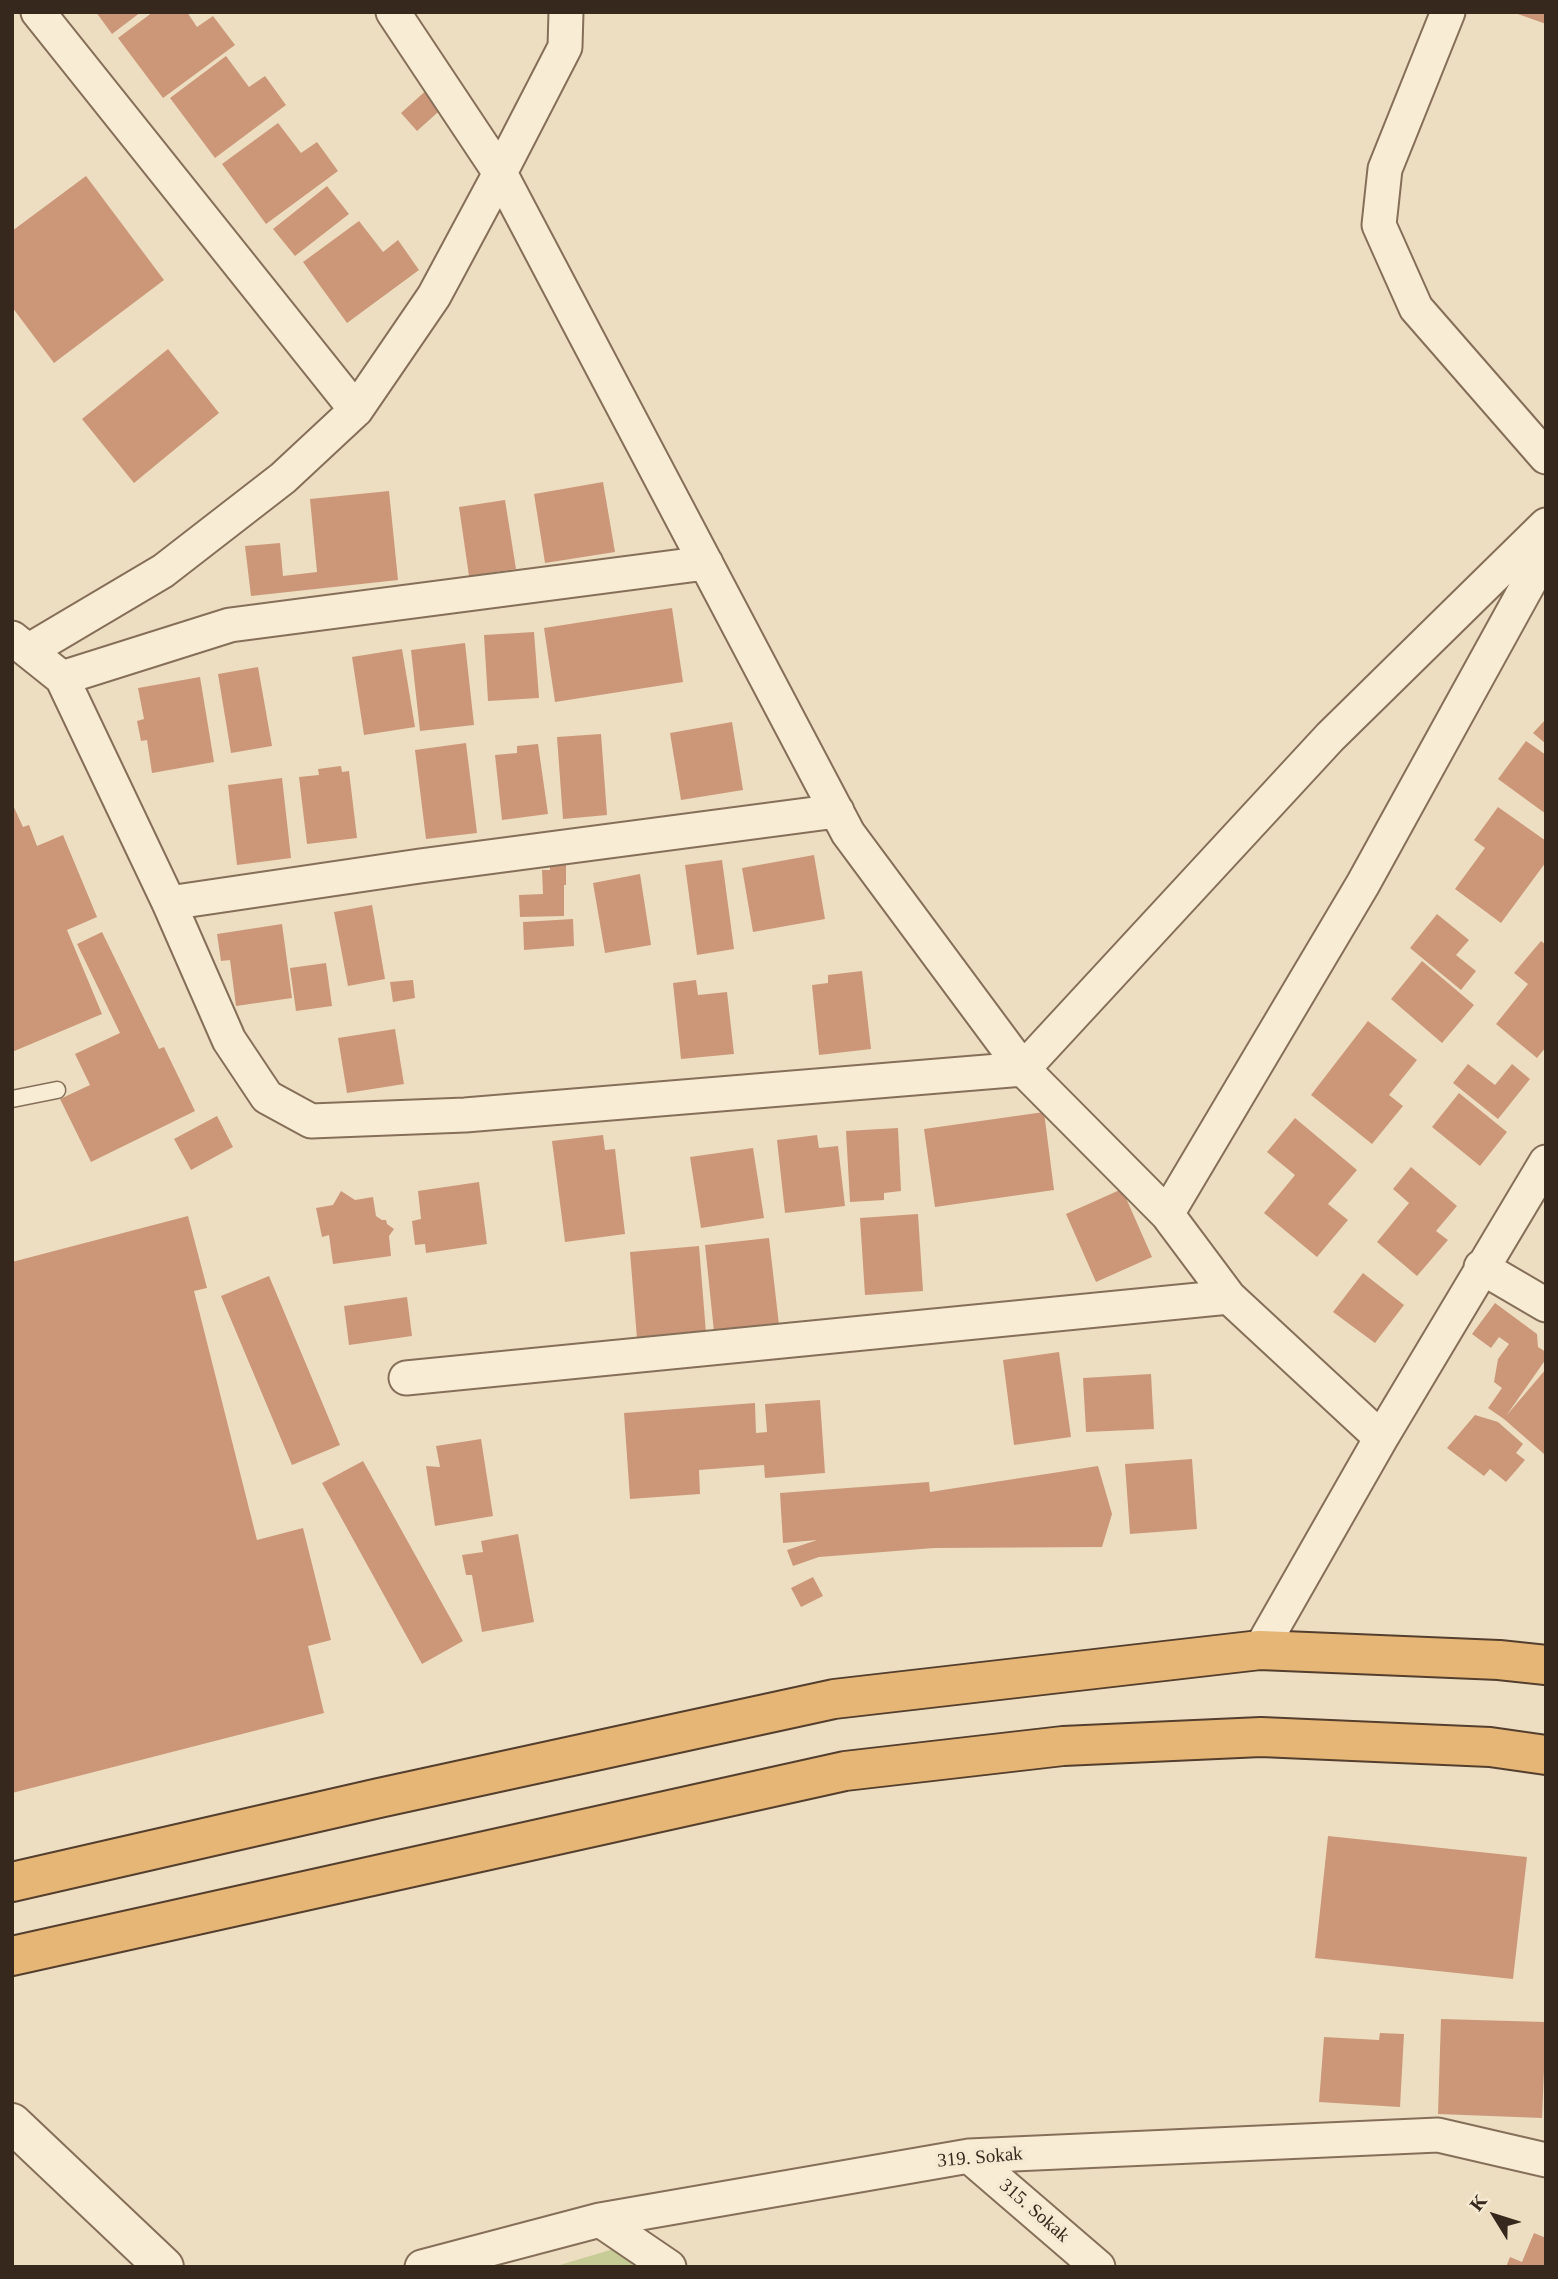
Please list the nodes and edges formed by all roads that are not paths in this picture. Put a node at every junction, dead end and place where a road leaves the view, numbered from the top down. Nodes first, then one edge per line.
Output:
1 (37, 12) edge
2 (393, 12) edge
3 (566, 12) edge
4 (1448, 12) edge
5 (500, 173) junction
6 (356, 410) junction
7 (1546, 457) edge
8 (1546, 526) edge
9 (1546, 552) edge
10 (706, 564) junction
11 (20, 645) edge
12 (62, 678) junction
13 (837, 811) junction
14 (169, 903) junction
15 (1023, 1069) junction
16 (57, 1090) dead end
17 (12, 1099) edge
18 (1546, 1162) edge
19 (1167, 1214) junction
20 (1481, 1268) junction
21 (1229, 1297) junction
22 (1546, 1304) edge
23 (406, 1378) dead end
24 (1381, 1438) junction
25 (1260, 1650) junction
26 (1546, 1665) edge
27 (1546, 1755) edge
28 (12, 1882) edge
29 (12, 1956) edge
30 (12, 2123) edge
31 (969, 2156) junction
32 (1546, 2160) edge
33 (600, 2220) junction
34 (164, 2267) edge
35 (422, 2267) edge
36 (668, 2267) edge
37 (1098, 2267) edge

1 - 6 street
2 - 5 street
3 - 5 street
4 - 7 street
5 - 6 street
5 - 10 street
6 - 11 street
8 - 15 street
9 - 19 street
10 - 12 street
10 - 13 street
11 - 12 street
12 - 14 street
13 - 14 street
13 - 15 street
14 - 15 street
15 - 19 street
16 - 17 lane
18 - 20 street
19 - 21 street
20 - 22 street
20 - 24 street
21 - 23 street
21 - 24 street
24 - 25 street
25 - 26 highway
25 - 28 highway
27 - 29 highway
30 - 34 street
31 - 32 street, 319. Sokak
31 - 33 street, 319. Sokak
31 - 37 street, 315. Sokak
33 - 35 street, 319. Sokak
33 - 36 street

